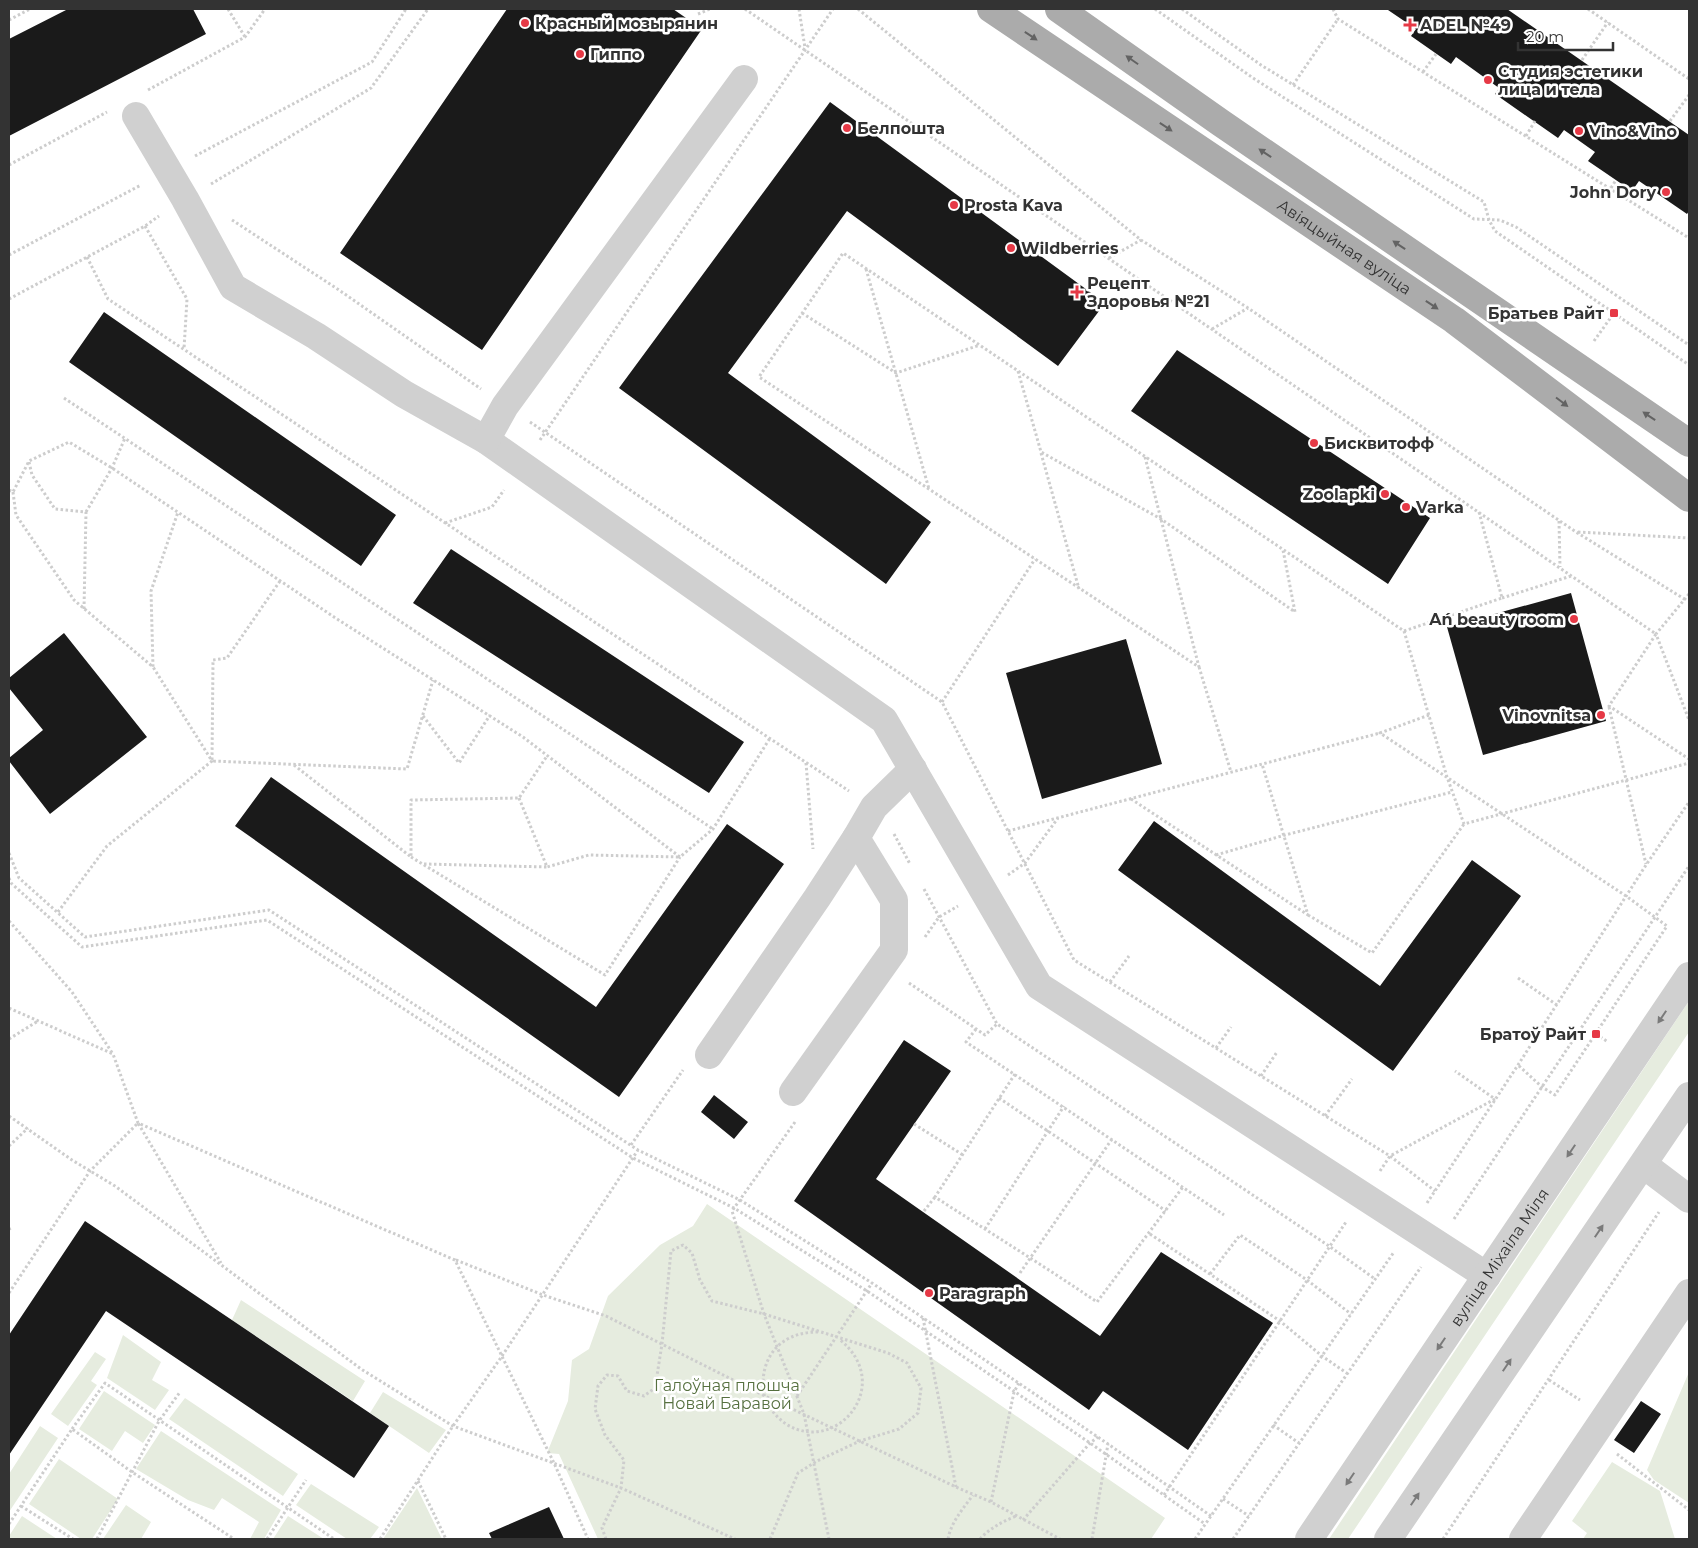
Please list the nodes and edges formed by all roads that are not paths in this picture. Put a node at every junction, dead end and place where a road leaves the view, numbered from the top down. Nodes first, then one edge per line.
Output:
1 (991, 9) edge
2 (1060, 9) edge
3 (744, 79) dead end
4 (136, 116) dead end
5 (486, 440) junction
6 (1689, 443) edge
7 (1689, 498) edge
8 (913, 769) junction
9 (856, 838) junction
10 (1689, 976) edge
11 (709, 1055) dead end
12 (793, 1092) dead end
13 (1689, 1096) edge
14 (1644, 1164) junction
15 (1682, 1193) edge
16 (1487, 1276) junction
17 (1689, 1293) edge
18 (1309, 1539) edge
19 (1388, 1539) edge
20 (1522, 1539) edge

1 -> 7 main road, Авіяцыйная вуліца
6 -> 2 main road, Авіяцыйная вуліца
3 - 5 street
4 - 5 street
5 - 8 street
8 - 9 street
8 - 16 street
9 - 11 street
9 - 12 street
10 -> 16 street, вуліца Міхаіла Міля
13 - 14 street
14 - 15 street
19 -> 14 street
16 -> 18 street, вуліца Міхаіла Міля
17 - 20 street

